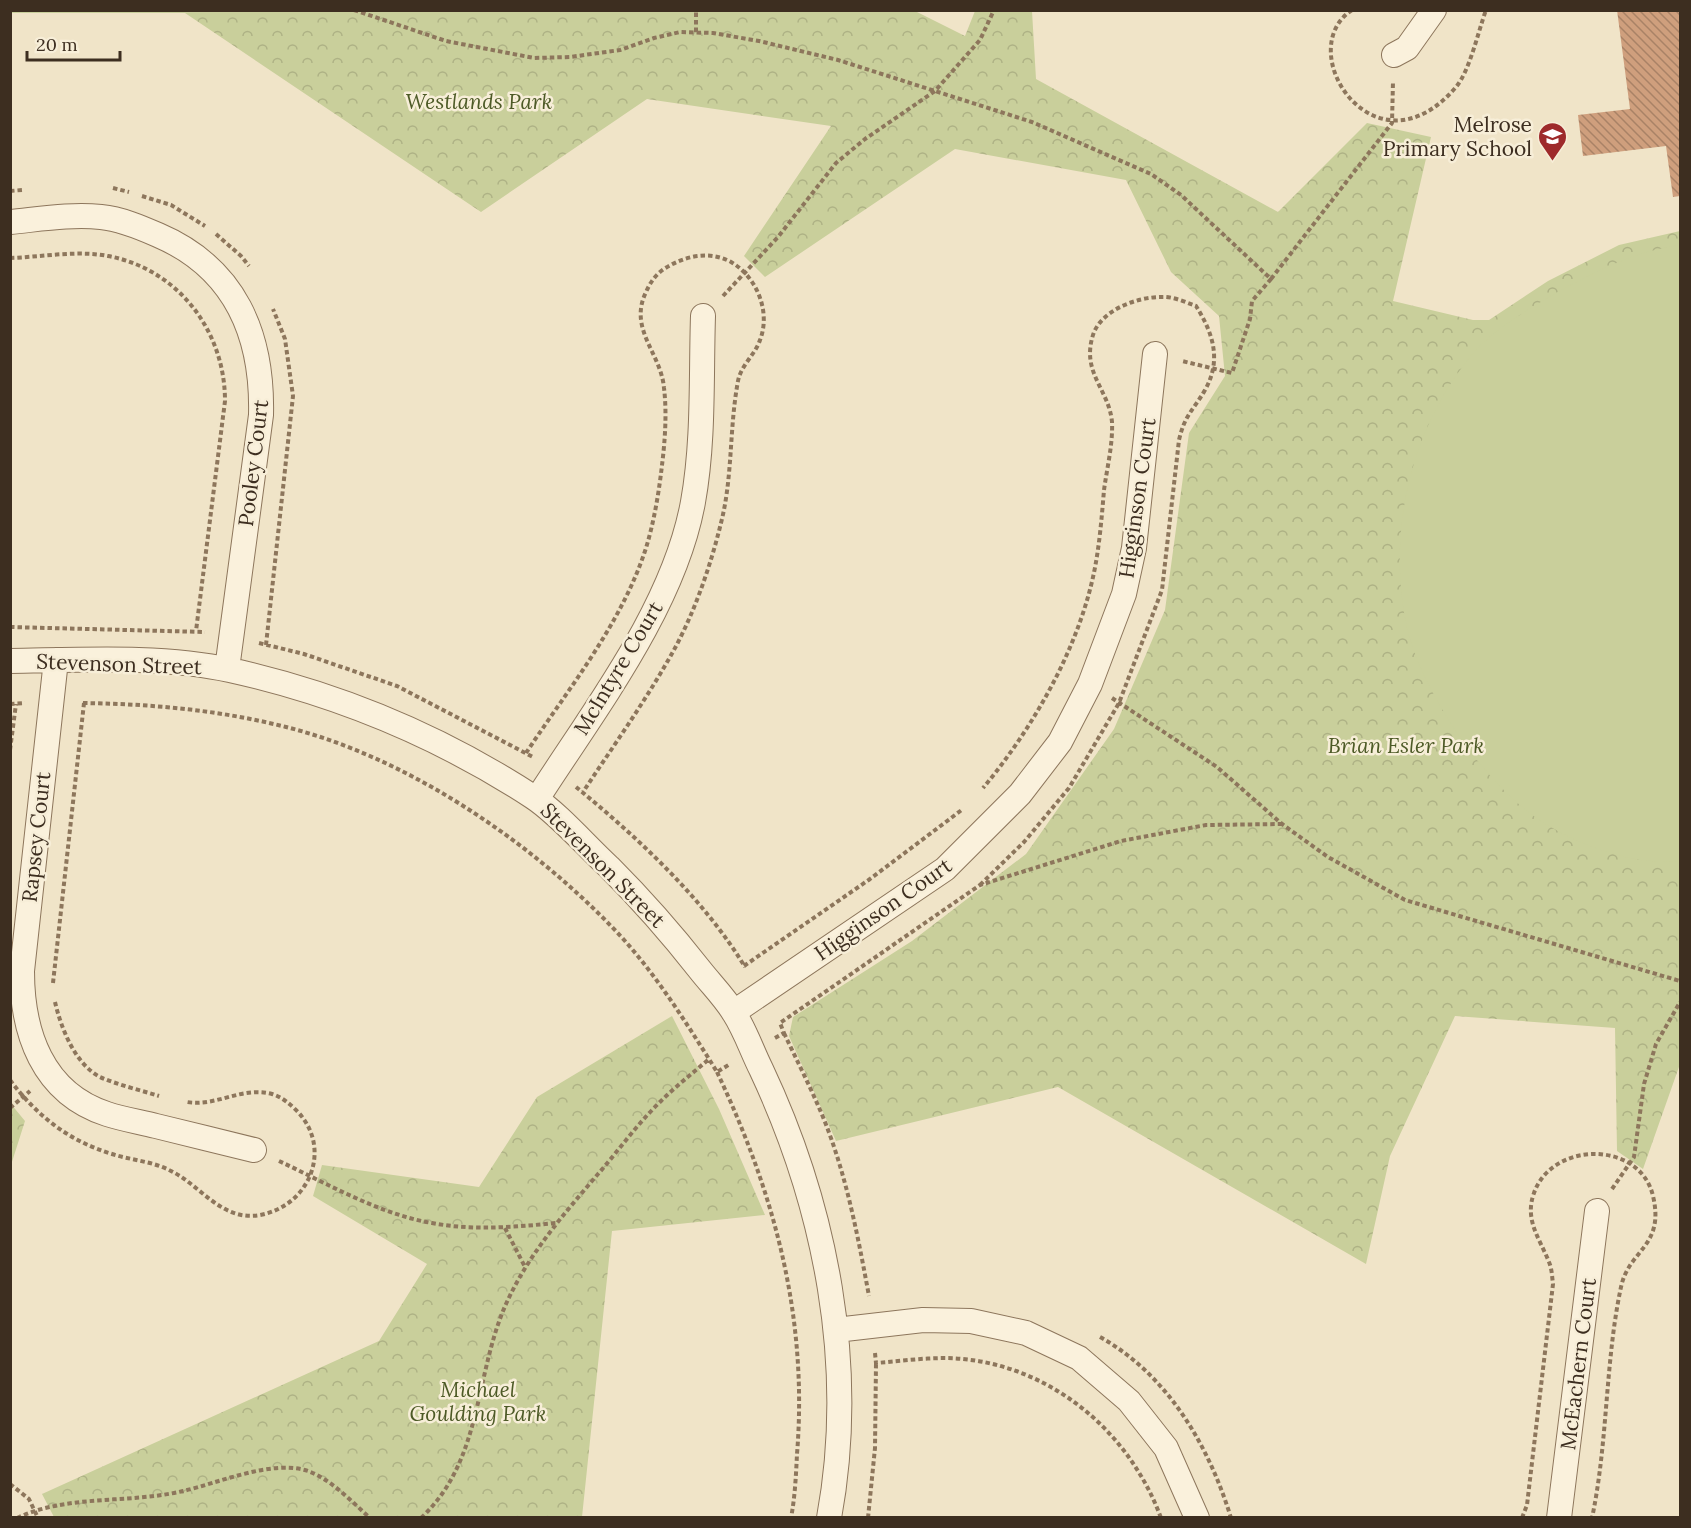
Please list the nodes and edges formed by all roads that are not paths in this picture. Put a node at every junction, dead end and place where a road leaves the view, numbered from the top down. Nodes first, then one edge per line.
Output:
1 (1434, 10) edge
2 (1395, 55) road end
3 (10, 222) edge
4 (703, 315) road end
5 (1155, 354) road end
6 (56, 660) junction
7 (10, 661) edge
8 (227, 669) junction
9 (537, 799) junction
10 (734, 1012) junction
11 (254, 1149) road end
12 (1597, 1211) road end
13 (836, 1330) junction
14 (829, 1518) edge
15 (1197, 1518) edge
16 (1559, 1518) edge

1 - 2 street
3 - 8 street, Pooley Court
4 - 9 street, McIntyre Court
5 - 10 street, Higginson Court
6 - 7 street, Stevenson Street
6 - 8 street, Stevenson Street
6 - 11 street, Rapsey Court
8 - 9 street, Stevenson Street
9 - 10 street, Stevenson Street
10 - 13 street, Stevenson Street
12 - 16 street, McEachern Court
13 - 14 street, Stevenson Street
13 - 15 street

